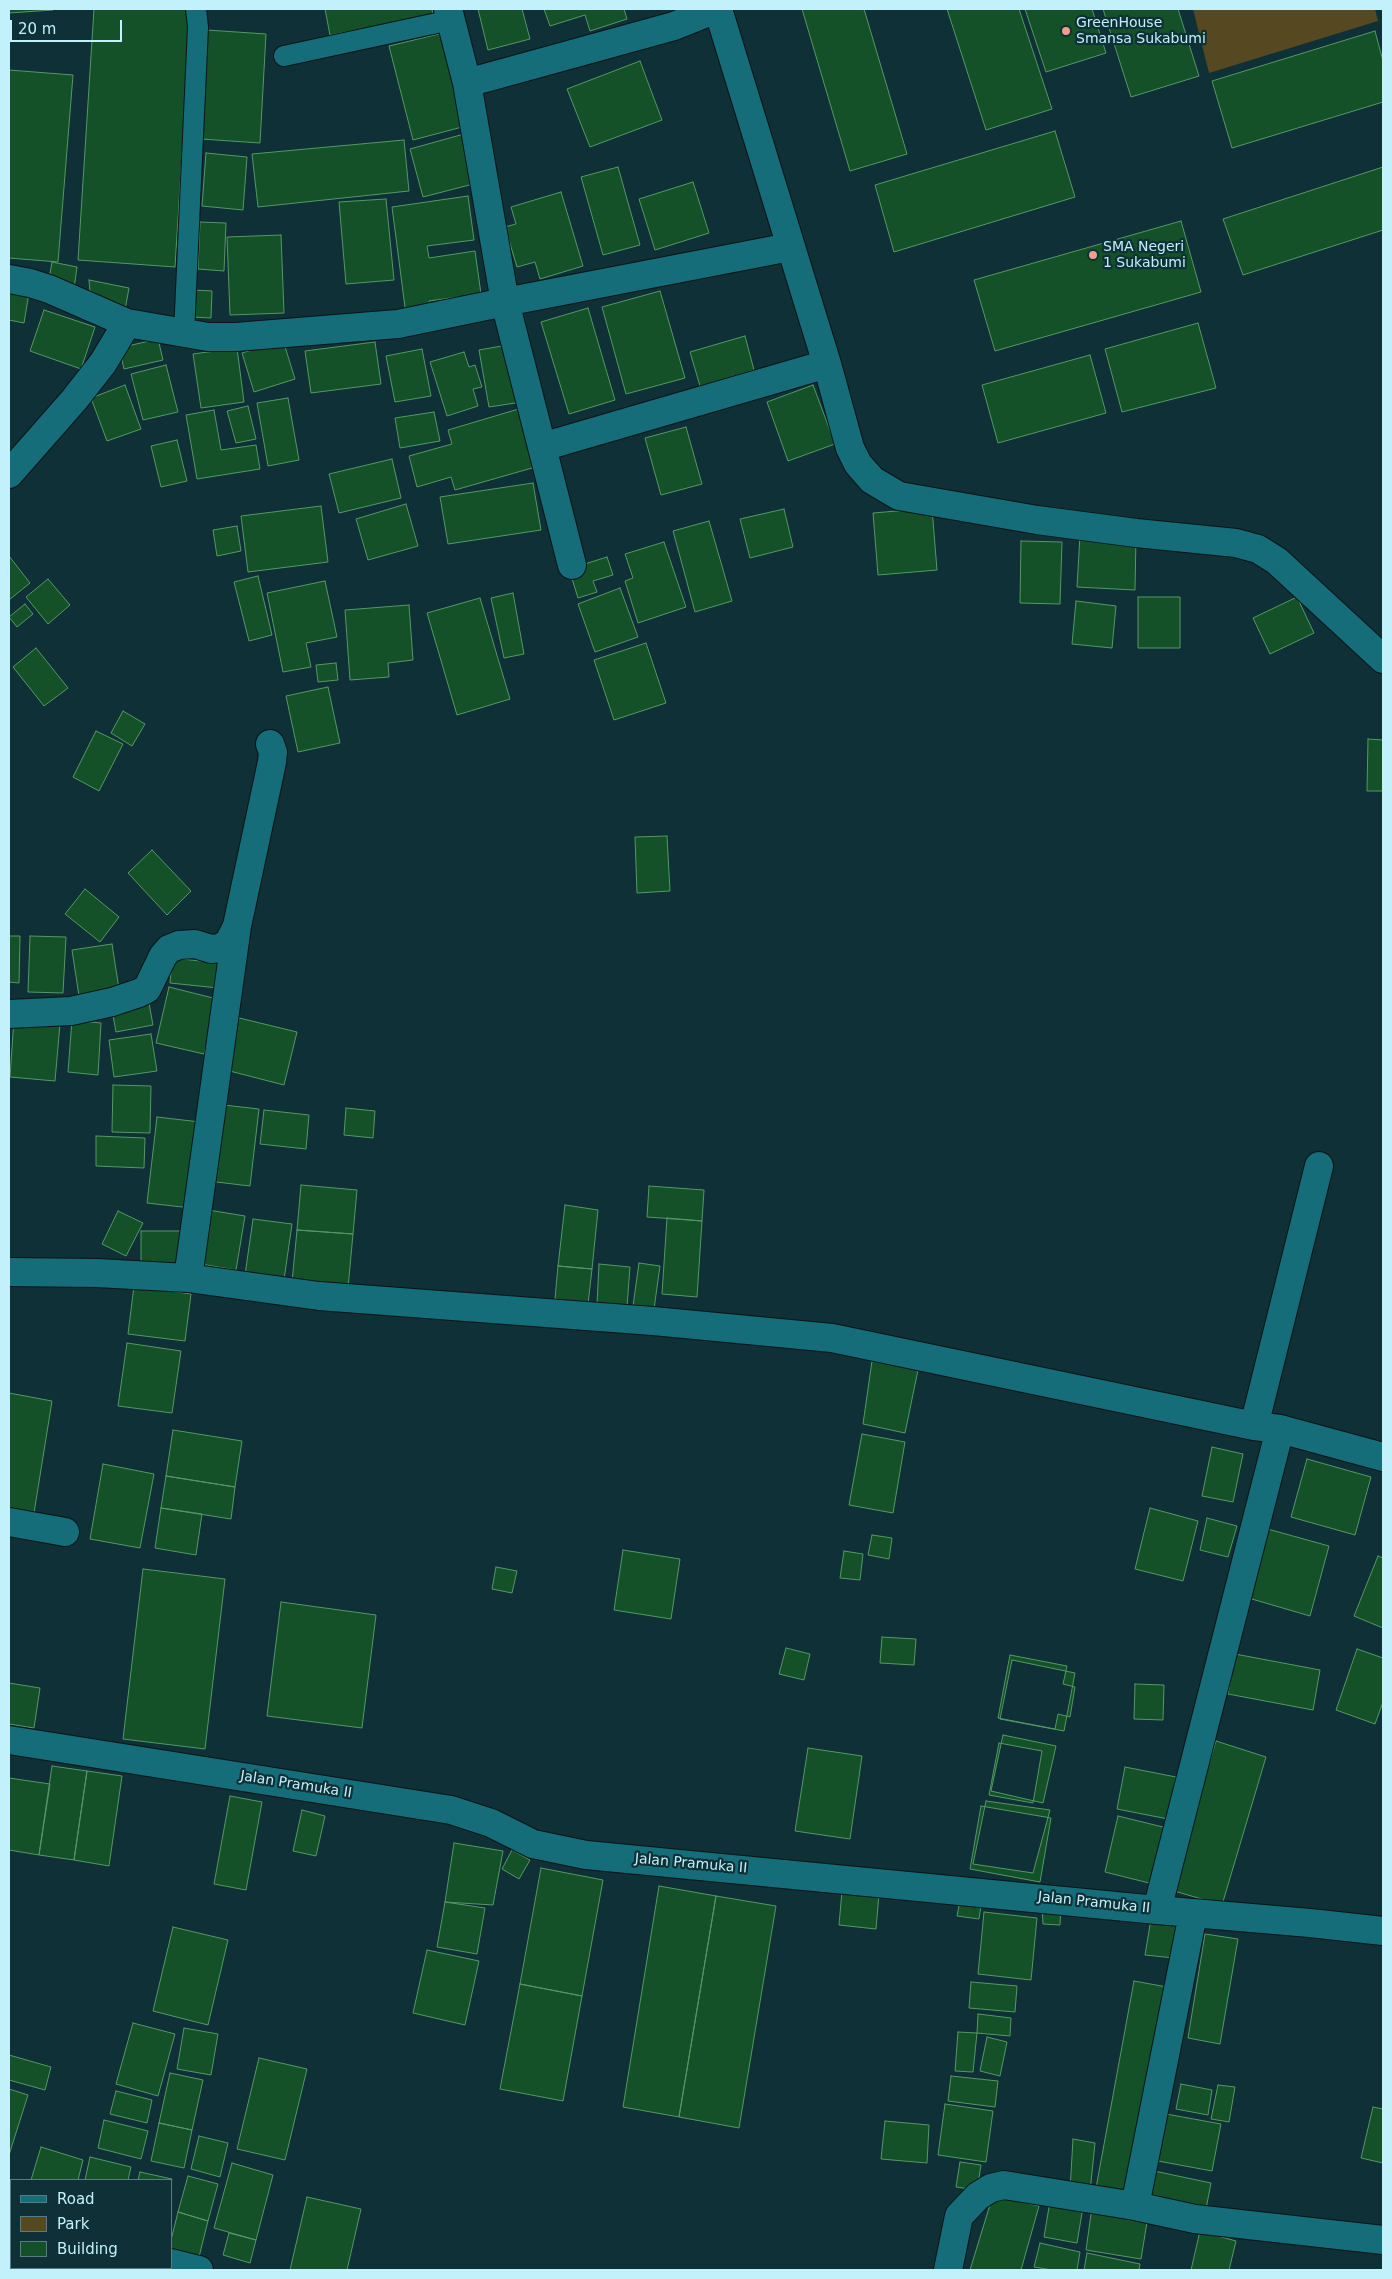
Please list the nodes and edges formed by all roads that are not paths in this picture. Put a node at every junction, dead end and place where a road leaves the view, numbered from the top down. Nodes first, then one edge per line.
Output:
1 (196, 9) edge
2 (717, 9) edge
3 (449, 14) edge
4 (284, 56) dead end
5 (466, 83) junction
6 (790, 247) junction
7 (9, 279) edge
8 (505, 302) junction
9 (127, 323) junction
10 (184, 334) junction
11 (827, 364) junction
12 (542, 447) junction
13 (9, 474) edge
14 (572, 565) dead end
15 (1383, 659) edge
16 (270, 744) dead end
17 (237, 926) junction
18 (9, 1014) edge
19 (1319, 1166) dead end
20 (9, 1272) edge
21 (188, 1278) junction
22 (1267, 1428) junction
23 (1383, 1457) edge
24 (9, 1522) edge
25 (65, 1532) dead end
26 (9, 1740) edge
27 (1157, 1910) junction
28 (1193, 1914) junction
29 (1383, 1931) edge
30 (1135, 2206) junction
31 (1383, 2240) edge
32 (172, 2263) edge
33 (199, 2270) edge
34 (948, 2270) edge

1 - 10 lane
2 - 5 street
2 - 6 street
3 - 4 lane
3 - 5 street
5 - 8 street
6 - 8 street
6 - 11 street
7 - 9 street
8 - 10 street
8 - 12 street
9 - 10 street
9 - 13 street
11 - 12 street
11 - 15 street
12 - 14 street
16 - 17 street
17 - 18 street
17 - 21 street
19 - 22 street
20 - 21 street
21 - 22 street
22 - 23 street
22 - 27 street
24 - 25 street
26 - 27 street, Jalan Pramuka II
27 - 28 street, Jalan Pramuka II
28 - 29 street, Jalan Pramuka II
28 - 30 street
30 - 31 street
30 - 34 street
32 - 33 street

